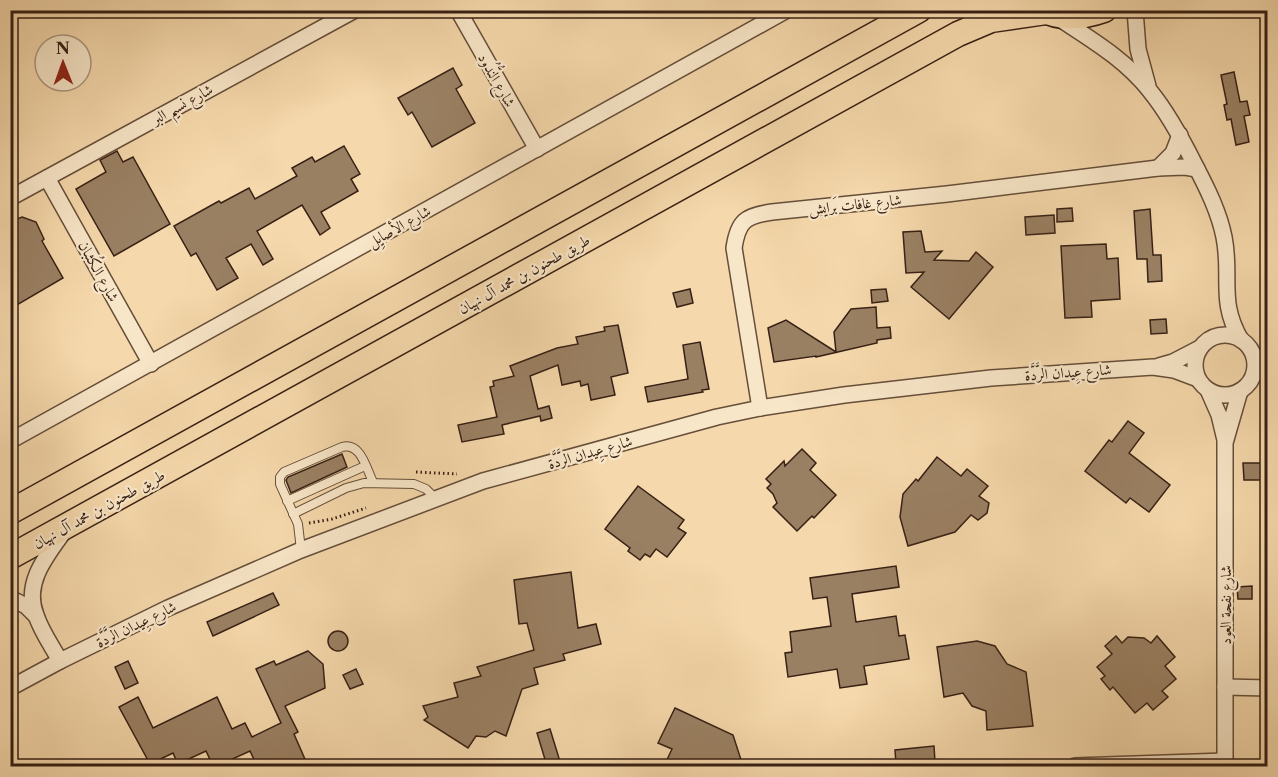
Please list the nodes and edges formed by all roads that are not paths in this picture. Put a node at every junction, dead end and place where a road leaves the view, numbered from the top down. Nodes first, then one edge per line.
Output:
1 (355, 10) edge
2 (458, 10) edge
3 (788, 10) edge
4 (919, 10) edge
5 (1104, 10) edge
6 (1136, 10) edge
7 (1048, 13) edge
8 (1150, 91) junction
9 (1180, 135) junction
10 (537, 149) junction
11 (1158, 168) junction
12 (1197, 170) junction
13 (47, 178) junction
14 (10, 198) edge
15 (1226, 303) junction
16 (1205, 343) junction
17 (1245, 344) junction
18 (1268, 358) edge
19 (151, 364) junction
20 (1153, 368) junction
21 (1268, 374) edge
22 (1252, 379) junction
23 (1203, 384) junction
24 (1240, 391) junction
25 (760, 408) junction
26 (10, 441) edge
27 (1225, 443) junction
28 (365, 466) junction
29 (373, 482) junction
30 (435, 498) junction
31 (287, 501) junction
32 (10, 512) edge
33 (293, 514) junction
34 (68, 526) junction
35 (301, 550) junction
36 (10, 557) edge
37 (10, 598) edge
38 (35, 615) junction
39 (60, 661) junction
40 (1225, 687) junction
41 (10, 688) edge
42 (1268, 688) edge
43 (1225, 764) edge
44 (1075, 766) edge

1 - 13 street, شارع نسيم البر
2 - 10 street, شارع النُّدُود
3 - 10 street, شارع الأصايِل
4 - 32 main road
5 - 7 main road, طريق طحنون بن محمد آل نهيان
6 - 8 street
7 - 8 street
7 - 34 main road, طريق طحنون بن محمد آل نهيان
8 - 9 street
9 - 11 street
9 - 12 street
10 - 19 street, شارع الأصايِل
11 - 12 street, شارع غافات بَرايش
11 - 25 street, شارع غافات بَرايش
12 - 15 street
13 - 14 street, شارع نسيم البر
13 - 19 street, شارع الكُثبان
15 - 16 street
15 - 17 street
16 - 17 street
16 - 20 street, شارع عِيدان الرَّدَّة
16 - 23 street
17 - 18 street
17 - 22 street
19 - 26 street, شارع الأصايِل
20 - 23 street, شارع عِيدان الرَّدَّة
20 - 25 street, شارع عِيدان الرَّدَّة
21 - 22 street
22 - 24 street
23 - 24 street
23 - 27 street, شارع نفحة العود
24 - 27 street, شارع نفحة العود
25 - 30 street, شارع عِيدان الرَّدَّة
27 - 40 street, شارع نفحة العود
28 - 29 lane
28 - 31 lane
28 - 31 lane
29 - 30 lane
29 - 33 lane
30 - 35 street, شارع عِيدان الرَّدَّة
31 - 33 lane
33 - 35 lane
34 - 36 main road, طريق طحنون بن محمد آل نهيان
34 - 38 street
35 - 39 street, شارع عِيدان الرَّدَّة
37 - 38 street
38 - 39 street
39 - 41 street, شارع عِيدان الرَّدَّة
40 - 42 street
40 - 43 street, شارع نفحة العود
43 - 44 street

